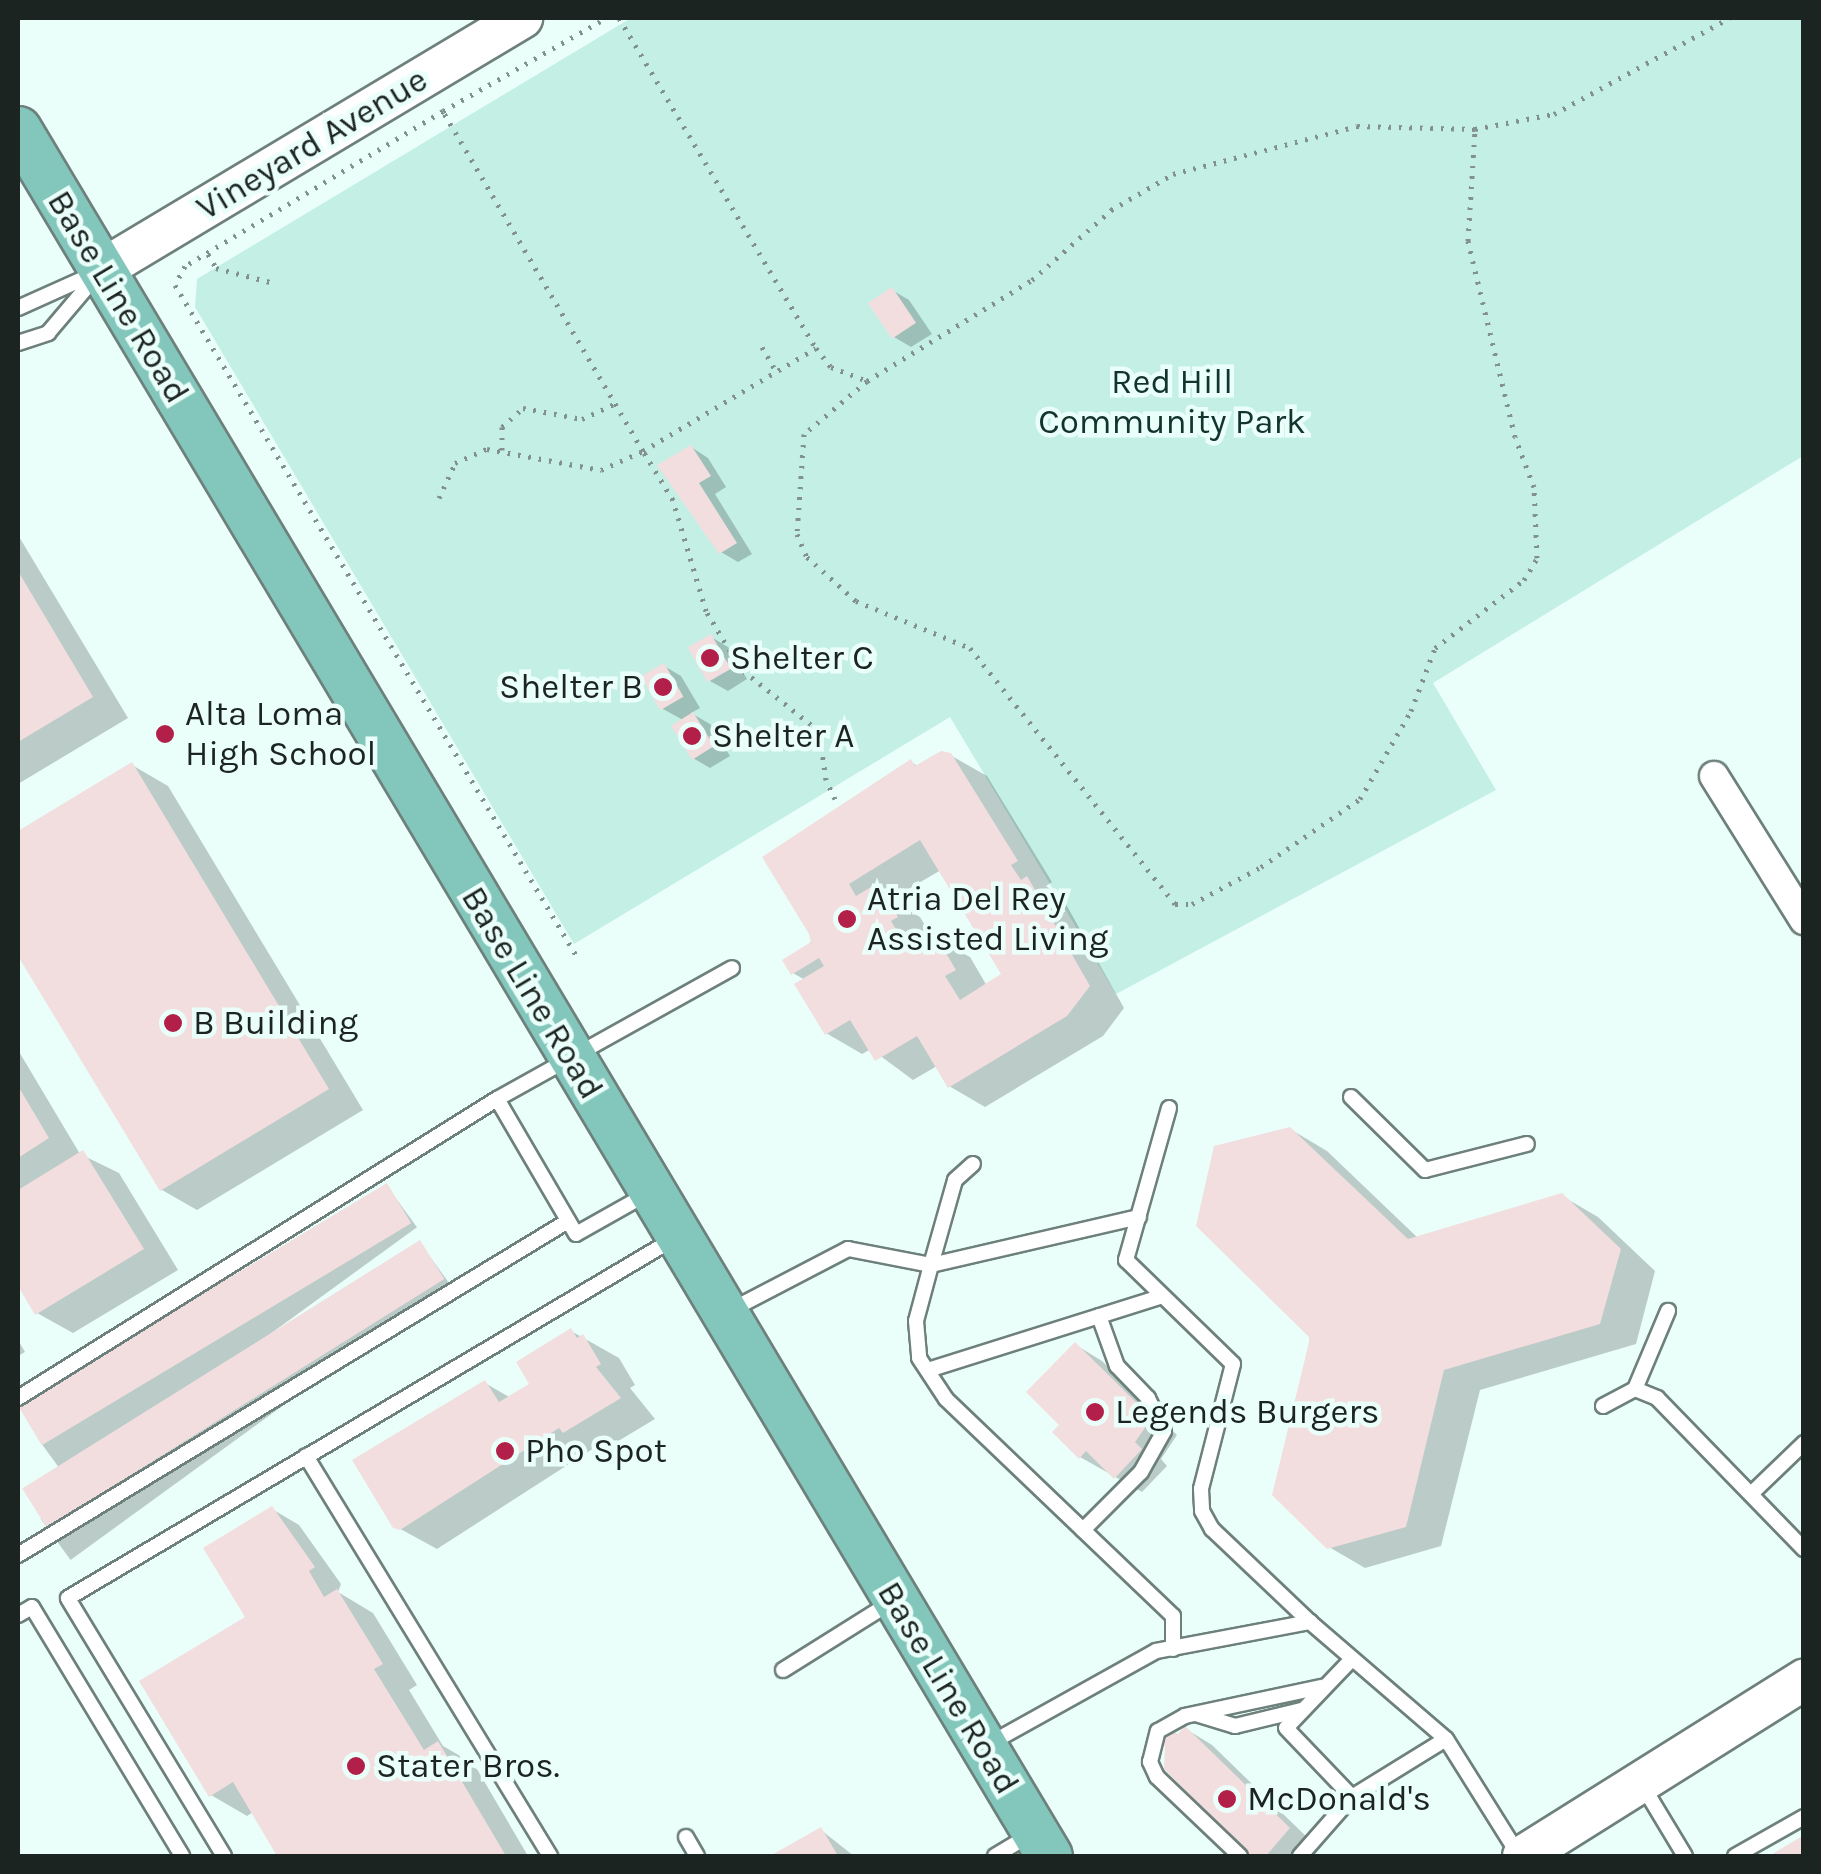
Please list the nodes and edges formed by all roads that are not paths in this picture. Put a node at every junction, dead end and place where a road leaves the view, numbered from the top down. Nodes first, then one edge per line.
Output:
1 (522, 18) edge
2 (18, 129) edge
3 (101, 270) junction
4 (18, 308) edge
5 (18, 344) edge
6 (1714, 776) dead end
7 (1804, 920) edge
8 (732, 968) dead end
9 (569, 1055) junction
10 (1351, 1097) dead end
11 (497, 1099) junction
12 (1169, 1108) dead end
13 (1526, 1144) dead end
14 (973, 1164) dead end
15 (652, 1192) junction
16 (1139, 1217) junction
17 (568, 1221) junction
18 (678, 1236) junction
19 (931, 1264) junction
20 (1162, 1296) junction
21 (1668, 1311) dead end
22 (724, 1313) junction
23 (1099, 1316) junction
24 (928, 1370) junction
25 (1636, 1389) junction
26 (18, 1398) edge
27 (1603, 1406) dead end
28 (1804, 1443) edge
29 (306, 1456) junction
30 (1752, 1494) junction
31 (1084, 1530) junction
32 (1804, 1548) edge
33 (18, 1555) edge
34 (896, 1599) junction
35 (18, 1616) edge
36 (1310, 1622) junction
37 (1173, 1649) junction
38 (1352, 1659) junction
39 (783, 1670) dead end
40 (1804, 1680) edge
41 (1322, 1686) junction
42 (1302, 1710) junction
43 (1193, 1714) junction
44 (1446, 1739) junction
45 (984, 1747) junction
46 (1640, 1783) junction
47 (1352, 1797) junction
48 (1804, 1816) edge
49 (686, 1838) dead end
50 (1042, 1844) edge
51 (182, 1856) edge
52 (224, 1856) edge
53 (550, 1856) edge
54 (698, 1856) edge
55 (995, 1856) edge
56 (1240, 1856) edge
57 (1300, 1856) edge
58 (1521, 1856) edge
59 (1685, 1856) edge
60 (1736, 1856) edge

1 - 3 street, Vineyard Avenue
2 - 3 main road, Base Line Road
3 - 4 lane
3 - 5 lane
3 - 9 main road, Base Line Road
6 - 7 street
8 - 9 lane
9 - 11 lane
9 - 15 main road, Base Line Road
10 - 13 lane
11 - 17 lane
11 - 26 lane
12 - 16 lane
14 - 19 lane
15 - 17 lane
15 - 18 main road, Base Line Road
16 - 19 lane
16 - 20 lane
17 - 33 lane
18 - 22 main road, Base Line Road
18 - 29 lane
19 - 22 lane
19 - 24 lane
20 - 23 lane
20 - 36 lane
21 - 25 lane
22 - 34 main road, Base Line Road
23 - 24 lane
23 - 31 lane
24 - 31 lane
25 - 27 lane
25 - 30 lane
28 - 30 lane
29 - 52 lane
29 - 53 lane
30 - 32 lane
31 - 37 lane
34 - 39 lane
34 - 45 main road, Base Line Road
35 - 51 lane
36 - 37 lane
36 - 38 lane
37 - 45 lane
38 - 41 lane
38 - 44 lane
40 - 46 street
41 - 42 lane
41 - 43 lane
42 - 43 lane
42 - 47 lane
43 - 56 lane
44 - 47 lane
44 - 58 lane
45 - 50 main road, Base Line Road
46 - 58 street
46 - 59 lane
47 - 57 lane
48 - 60 lane
49 - 54 lane
50 - 55 lane

